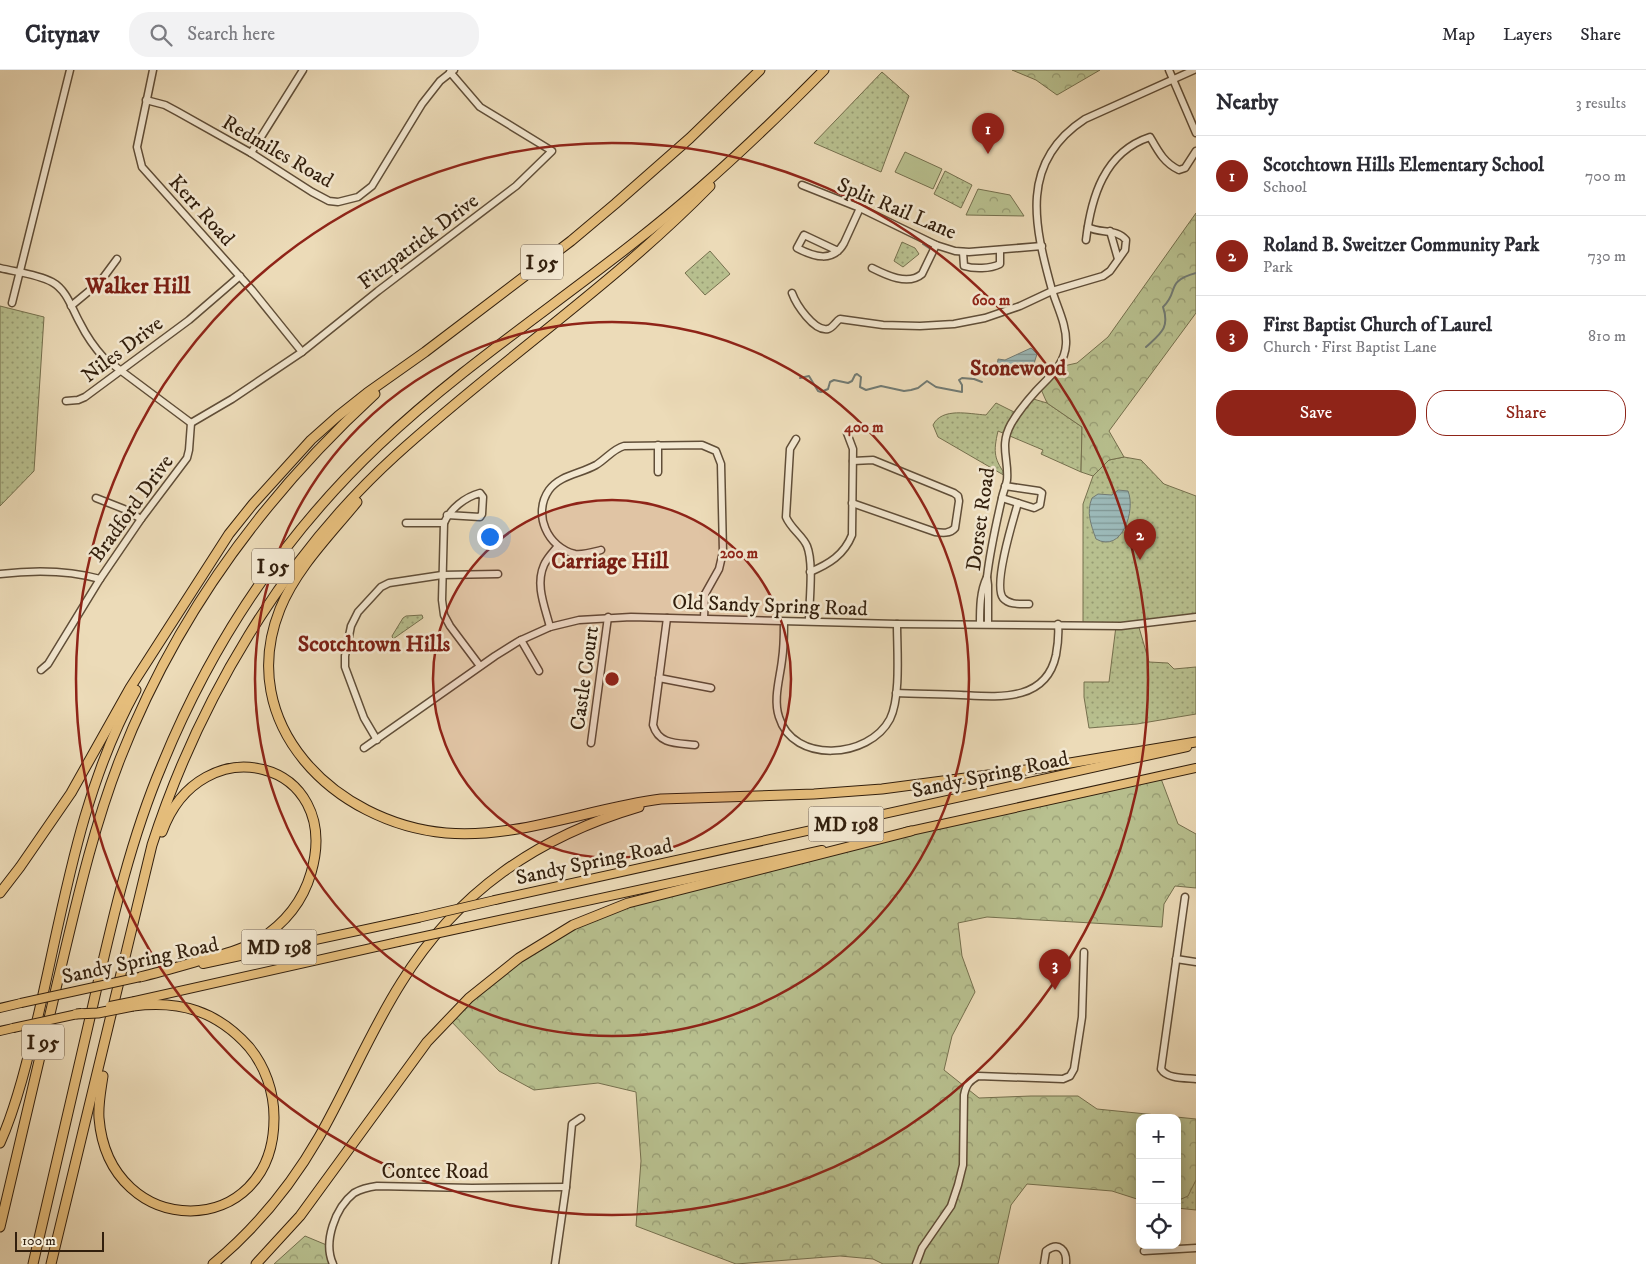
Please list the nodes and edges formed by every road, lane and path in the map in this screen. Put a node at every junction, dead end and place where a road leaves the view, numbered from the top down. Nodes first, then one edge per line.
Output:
1 (70, 70) edge
2 (153, 70) edge
3 (303, 70) edge
4 (760, 70) edge
5 (824, 70) edge
6 (1169, 70) edge
7 (1194, 70) edge
8 (452, 71) edge
9 (1173, 79) junction
10 (146, 100) junction
11 (1196, 132) edge
12 (753, 140) junction
13 (1196, 151) edge
14 (251, 152) junction
15 (802, 185) dead end
16 (860, 208) junction
17 (1088, 227) junction
18 (1110, 231) junction
19 (1086, 240) dead end
20 (936, 244) junction
21 (1042, 246) junction
22 (1000, 250) junction
23 (838, 251) junction
24 (963, 252) junction
25 (117, 259) dead end
26 (1118, 260) junction
27 (0, 268) edge
28 (872, 268) dead end
29 (18, 272) junction
30 (240, 276) junction
31 (1052, 291) junction
32 (792, 293) dead end
33 (12, 303) dead end
34 (71, 306) junction
35 (302, 352) junction
36 (425, 352) junction
37 (121, 370) junction
38 (460, 400) junction
39 (66, 401) dead end
40 (191, 423) junction
41 (847, 433) dead end
42 (796, 439) dead end
43 (658, 445) junction
44 (853, 461) junction
45 (658, 472) dead end
46 (1005, 486) junction
47 (96, 498) dead end
48 (1002, 498) junction
49 (852, 502) junction
50 (1018, 503) junction
51 (447, 515) junction
52 (141, 519) junction
53 (406, 523) dead end
54 (444, 523) junction
55 (558, 546) junction
56 (601, 550) dead end
57 (810, 572) junction
58 (0, 574) edge
59 (498, 574) dead end
60 (442, 576) junction
61 (987, 577) junction
62 (1001, 577) junction
63 (100, 579) junction
64 (1029, 604) dead end
65 (178, 613) junction
66 (608, 617) junction
67 (1196, 617) edge
68 (667, 618) junction
69 (704, 618) junction
70 (809, 621) junction
71 (784, 622) junction
72 (897, 624) junction
73 (980, 624) junction
74 (988, 624) junction
75 (1058, 624) junction
76 (550, 627) junction
77 (521, 640) junction
78 (480, 666) junction
79 (40, 670) dead end
80 (539, 671) dead end
81 (659, 678) junction
82 (712, 688) dead end
83 (896, 693) junction
84 (377, 740) junction
85 (591, 743) dead end
86 (1196, 743) edge
87 (695, 745) dead end
88 (364, 748) dead end
89 (1196, 768) edge
90 (710, 796) junction
91 (911, 831) junction
92 (0, 894) edge
93 (1184, 897) dead end
94 (130, 938) junction
95 (1084, 952) dead end
96 (1176, 959) junction
97 (1196, 962) edge
98 (140, 977) junction
99 (118, 995) junction
100 (134, 1004) junction
101 (0, 1008) edge
102 (76, 1014) joint
103 (0, 1030) edge
104 (1196, 1079) edge
105 (581, 1118) dead end
106 (0, 1143) edge
107 (19, 1147) junction
108 (566, 1187) junction
109 (0, 1201) edge
110 (0, 1227) edge
111 (1196, 1248) edge
112 (1144, 1251) dead end
113 (33, 1264) edge
114 (52, 1264) edge
115 (213, 1264) edge
116 (256, 1264) edge
117 (334, 1264) edge
118 (554, 1264) edge
119 (916, 1264) edge
120 (1044, 1264) edge
121 (1066, 1264) edge

1 - 29 street
2 - 10 street, Kerr Road
3 - 14 street
4 - 36 highway, I 95
5 - 12 highway, I 95
6 - 9 street
7 - 9 street, Dorset Road
8 - 14 street, Redmiles Road
8 - 35 street, Fitzpatrick Drive
9 - 11 street
9 - 21 street, Dorset Road
10 - 14 street, Redmiles Road
10 - 30 street, Kerr Road
12 - 38 highway
12 - 113 highway, I 95
13 - 17 street
15 - 16 street, Split Rail Lane
16 - 20 street, Split Rail Lane
16 - 23 street
17 - 18 street
17 - 19 street
18 - 26 street
18 - 26 street
20 - 24 street, Split Rail Lane
20 - 28 street
21 - 22 street, Split Rail Lane
21 - 31 street, Dorset Road
22 - 24 street, Split Rail Lane
22 - 24 street
23 - 23 street
25 - 34 street
26 - 31 street
27 - 29 street
29 - 33 street
29 - 34 street
30 - 35 street, Kerr Road
30 - 37 street, Niles Drive
31 - 32 street
31 - 46 street, Dorset Road
34 - 37 street
35 - 40 street, Fitzpatrick Drive
36 - 65 highway
36 - 107 highway, I 95
37 - 39 street, Niles Drive
37 - 40 street
38 - 90 highway
38 - 94 highway
40 - 52 street, Bradford Drive
41 - 44 street
42 - 57 street
43 - 45 street
43 - 55 street
43 - 69 street
44 - 49 street
44 - 49 street
46 - 48 street, Dorset Road
46 - 50 street
47 - 52 street
48 - 50 street
48 - 61 street, Dorset Road
49 - 57 street
50 - 62 street
51 - 51 street
51 - 54 street
52 - 63 street, Bradford Drive
53 - 54 street
54 - 60 street
55 - 56 street
55 - 76 street
57 - 70 street
58 - 63 street
59 - 60 street
60 - 78 street
60 - 84 street
61 - 62 street
61 - 73 street
61 - 74 street, Dorset Road
62 - 64 street
63 - 79 street, Bradford Drive
65 - 92 highway
65 - 106 highway
66 - 68 street, Old Sandy Spring Road
66 - 76 street, Old Sandy Spring Road
66 - 85 street, Castle Court
67 - 75 street, Old Sandy Spring Road
68 - 69 street, Old Sandy Spring Road
68 - 81 street
69 - 71 street, Old Sandy Spring Road
70 - 71 street, Old Sandy Spring Road
70 - 72 street, Old Sandy Spring Road
71 - 83 street
72 - 73 street, Old Sandy Spring Road
72 - 83 street
73 - 74 street, Old Sandy Spring Road
74 - 75 street, Old Sandy Spring Road
75 - 83 street
76 - 77 street, Old Sandy Spring Road
77 - 78 street, Old Sandy Spring Road
77 - 80 street
78 - 84 street, Old Sandy Spring Road
81 - 82 street
81 - 87 street
84 - 88 street, Old Sandy Spring Road
86 - 90 highway
86 - 98 main road, Sandy Spring Road / MD 198, bridge
89 - 91 main road, Sandy Spring Road / MD 198
90 - 115 highway
91 - 100 main road, Sandy Spring Road / MD 198, bridge
91 - 116 highway
93 - 96 street
94 - 98 highway
94 - 99 highway
95 - 119 street
96 - 97 street
96 - 104 street
98 - 101 main road, Sandy Spring Road / MD 198, bridge
99 - 100 highway
99 - 114 highway
100 - 102 highway, bridge
102 - 103 main road, Sandy Spring Road, bridge
105 - 108 street
107 - 109 highway
107 - 110 highway, I 95
108 - 117 street, Contee Road
108 - 118 street
111 - 112 street
120 - 121 street

